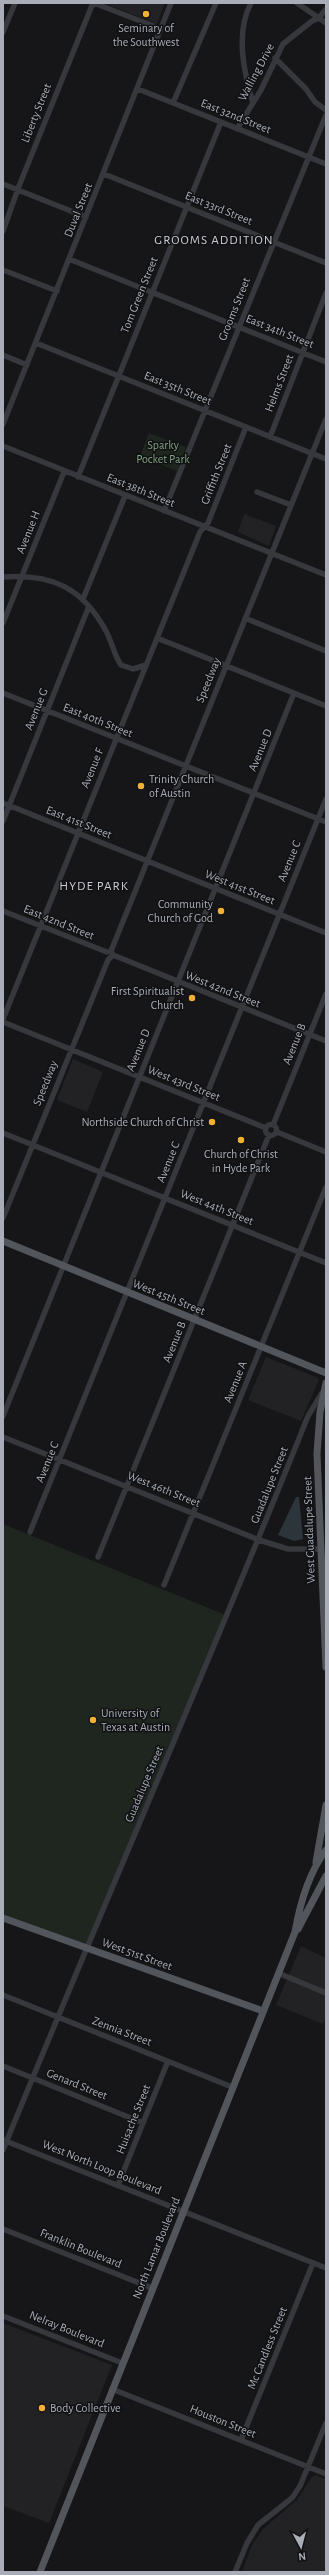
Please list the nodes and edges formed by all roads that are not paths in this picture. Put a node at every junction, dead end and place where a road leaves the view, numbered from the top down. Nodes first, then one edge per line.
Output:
1 (14, 3) edge
2 (94, 3) edge
3 (171, 3) edge
4 (216, 3) edge
5 (251, 3) edge
6 (297, 3) edge
7 (326, 9) edge
8 (319, 18) junction
9 (326, 23) edge
10 (161, 29) junction
11 (3, 32) edge
12 (275, 58) junction
13 (138, 89) junction
14 (173, 103) junction
15 (253, 103) junction
16 (326, 110) edge
17 (326, 115) edge
18 (222, 122) junction
19 (237, 129) junction
20 (307, 157) junction
21 (326, 164) edge
22 (104, 174) junction
23 (3, 184) edge
24 (18, 190) junction
25 (187, 207) junction
26 (86, 217) junction
27 (3, 231) edge
28 (273, 242) junction
29 (69, 259) junction
30 (326, 263) edge
31 (3, 270) edge
32 (57, 291) junction
33 (152, 292) junction
34 (326, 293) edge
35 (239, 327) junction
36 (36, 342) junction
37 (302, 352) junction
38 (3, 355) edge
39 (326, 362) edge
40 (27, 365) junction
41 (118, 376) junction
42 (205, 411) junction
43 (326, 419) edge
44 (3, 424) edge
45 (246, 427) junction
46 (270, 437) junction
47 (3, 446) edge
48 (312, 453) junction
49 (326, 459) edge
50 (64, 472) junction
51 (78, 477) junction
52 (257, 492) dead end
53 (125, 496) junction
54 (291, 506) junction
55 (164, 511) junction
56 (204, 527) junction
57 (271, 554) junction
58 (326, 575) edge
59 (22, 576) junction
60 (3, 577) edge
61 (82, 599) junction
62 (89, 606) junction
63 (245, 618) junction
64 (3, 623) edge
65 (157, 638) junction
66 (326, 651) edge
67 (147, 664) junction
68 (227, 665) junction
69 (294, 693) junction
70 (3, 694) edge
71 (326, 706) edge
72 (47, 711) junction
73 (116, 739) junction
74 (185, 766) junction
75 (254, 794) junction
76 (326, 799) edge
77 (3, 803) edge
78 (9, 806) junction
79 (318, 819) junction
80 (3, 821) edge
81 (326, 822) edge
82 (78, 833) junction
83 (147, 861) junction
84 (215, 889) junction
85 (3, 911) edge
86 (280, 914) junction
87 (40, 926) junction
88 (326, 933) edge
89 (110, 954) junction
90 (178, 982) junction
91 (326, 994) edge
92 (242, 1008) junction
93 (3, 1020) edge
94 (309, 1035) junction
95 (326, 1041) edge
96 (71, 1049) junction
97 (140, 1077) junction
98 (204, 1103) junction
99 (274, 1125) junction
100 (266, 1128) junction
101 (277, 1132) junction
102 (3, 1133) edge
103 (269, 1135) junction
104 (33, 1145) junction
105 (326, 1152) edge
106 (101, 1172) junction
107 (326, 1187) edge
108 (165, 1198) junction
109 (3, 1218) edge
110 (232, 1225) junction
111 (3, 1241) edge
112 (299, 1252) junction
113 (326, 1263) edge
114 (64, 1266) junction
115 (127, 1292) junction
116 (195, 1319) junction
117 (261, 1346) junction
118 (326, 1373) edge
119 (326, 1383) edge
120 (323, 1393) junction
121 (3, 1416) edge
122 (3, 1437) edge
123 (60, 1460) junction
124 (127, 1486) junction
125 (194, 1513) junction
126 (30, 1532) dead end
127 (259, 1540) junction
128 (320, 1549) junction
129 (98, 1557) dead end
130 (164, 1585) dead end
131 (324, 1587) edge
132 (326, 1667) edge
133 (326, 1805) edge
134 (326, 1850) edge
135 (315, 1865) junction
136 (326, 1876) edge
137 (3, 1918) edge
138 (295, 1932) junction
139 (86, 1947) junction
140 (278, 1973) junction
141 (326, 1993) edge
142 (3, 1995) edge
143 (263, 2011) junction
144 (58, 2018) junction
145 (168, 2061) junction
146 (3, 2066) edge
147 (32, 2078) junction
148 (232, 2087) junction
149 (142, 2123) junction
150 (5, 2140) edge
151 (3, 2150) edge
152 (118, 2185) junction
153 (182, 2212) junction
154 (3, 2229) edge
155 (313, 2263) junction
156 (326, 2268) edge
157 (152, 2288) junction
158 (3, 2316) edge
159 (122, 2363) junction
160 (112, 2389) junction
161 (326, 2423) edge
162 (241, 2440) junction
163 (308, 2467) junction
164 (326, 2474) edge
165 (40, 2572) edge
166 (235, 2572) edge

1 - 11 street
2 - 10 street
2 - 24 street, Liberty Street
3 - 10 street, Duval Street
4 - 14 street
5 - 15 street
6 - 8 street
7 - 8 street
8 - 9 street
8 - 12 street, Walling Drive
10 - 13 street, Duval Street
12 - 15 street, Walling Drive
12 - 16 street
13 - 14 street, East 32nd Street
13 - 22 street, Duval Street
14 - 18 street, East 32nd Street
15 - 19 street, Walling Drive
17 - 20 street, Grooms Street
18 - 19 street, East 32nd Street
18 - 25 street, Tom Green Street
19 - 20 street, East 32nd Street
20 - 21 street, East 32nd Street
20 - 28 street, Grooms Street
22 - 25 street, East 33rd Street
22 - 26 street, Duval Street
23 - 24 street
24 - 26 street
24 - 27 street, Liberty Street
25 - 28 street, East 33rd Street
25 - 33 street, Tom Green Street
26 - 29 street, Duval Street
28 - 30 street, East 33rd Street
28 - 35 street, Grooms Street
29 - 32 street, Duval Street
29 - 33 street, East 34th Street
31 - 32 street
32 - 36 street, Duval Street
33 - 35 street, East 34th Street
33 - 41 street, Tom Green Street
34 - 37 street, Helms Street
35 - 37 street, East 34th Street
35 - 42 street, Grooms Street
36 - 40 street, Duval Street
36 - 41 street, East 35th Street
37 - 39 street, East 34th Street
37 - 46 street, Helms Street
38 - 40 street
40 - 44 street, Duval Street
41 - 42 street, East 35th Street
41 - 51 street, Tom Green Street
42 - 45 street, East 35th Street
42 - 55 street, Grooms Street
43 - 48 street, Speedway
45 - 46 street, East 35th Street
45 - 56 street, Griffith Street
46 - 48 street, East 35th Street
47 - 50 street, East 38th Street
48 - 49 street, East 35th Street
48 - 54 street, Speedway
50 - 51 street, East 38th Street
50 - 59 street, Avenue H
51 - 53 street, East 38th Street
52 - 54 street
53 - 55 street, East 38th Street
53 - 61 street
54 - 57 street, Speedway
55 - 56 street, East 38th Street
56 - 57 street, East 38th Street
56 - 65 street, Avenue F
57 - 58 street, East 38th Street
57 - 63 street, Speedway
59 - 60 street
59 - 61 street
59 - 64 street, Avenue H
61 - 62 street
62 - 67 street
62 - 72 street, Avenue G
63 - 66 street
63 - 68 street, Speedway
65 - 67 street, Avenue F
65 - 68 street
67 - 73 street, Avenue F
68 - 69 street
68 - 74 street, Speedway
69 - 71 street
69 - 75 street, Avenue D
70 - 72 street, East 40th Street
72 - 73 street, East 40th Street
72 - 78 street, Avenue G
73 - 74 street, East 40th Street
73 - 82 street, Avenue F
74 - 75 street, East 40th Street
74 - 83 street, Speedway
75 - 79 street, East 40th Street
75 - 84 street, Avenue D
76 - 79 street, Avenue C
77 - 78 street, East 41st Street
78 - 80 street, Avenue G
78 - 82 street, East 41st Street
79 - 81 street, East 40th Street
79 - 86 street, Avenue C
82 - 83 street, East 41st Street
82 - 87 street, Avenue F
83 - 84 street, West 41st Street
83 - 89 street, Speedway
84 - 86 street, West 41st Street
84 - 90 street, Avenue D
85 - 87 street, East 42nd Street
86 - 88 street, West 41st Street
86 - 92 street, Avenue C
87 - 89 street, East 42nd Street
87 - 93 street, Avenue F
89 - 90 street, West 42nd Street
89 - 96 street, Speedway
90 - 92 street, West 42nd Street
90 - 97 street, Avenue D
91 - 94 street, Avenue B
92 - 94 street, West 42nd Street
92 - 98 street, Avenue C
93 - 96 street, West 43rd Street
94 - 95 street, West 42nd Street
94 - 99 street, Avenue B
96 - 97 street, West 43rd Street
96 - 104 street, Speedway
97 - 98 street, West 43rd Street
97 - 106 street, Avenue D
98 - 100 street, West 43rd Street
98 - 108 street, Avenue C
99 - 100 street
99 - 101 street
100 - 103 street
101 - 103 street
101 - 105 street
102 - 104 street, West 44th Street
103 - 110 street, Avenue B
104 - 106 street, West 44th Street
104 - 109 street, Speedway
106 - 108 street, West 44th Street
106 - 114 street, Avenue D
107 - 112 street, Avenue A
108 - 110 street, West 44th Street
108 - 115 street, Avenue C
110 - 112 street, West 44th Street
110 - 116 street, Avenue B
111 - 114 main road, West 45th Street
112 - 113 street, West 44th Street
112 - 117 street, Avenue A
114 - 115 main road, West 45th Street
114 - 121 street, Avenue D
115 - 116 main road, West 45th Street
115 - 123 street, Avenue C
116 - 117 main road, West 45th Street
116 - 124 street, Avenue B
117 - 118 main road, West 45th Street
117 - 125 street, Avenue A
119 - 120 main road, Guadalupe Street
120 - 127 street, Guadalupe Street
120 - 128 main road, West Guadalupe Street
122 - 123 street, West 46th Street
123 - 124 street, West 46th Street
123 - 126 street, Avenue C
124 - 125 street, West 46th Street
124 - 129 street, Avenue B
125 - 127 street, West 46th Street
125 - 130 street, Avenue A
127 - 128 street, West 46th Street
127 - 139 street, Guadalupe Street
128 - 131 main road, West Guadalupe Street
131 - 132 main road, West Guadalupe Street
133 - 135 main road
134 - 135 main road, North Lamar Boulevard
135 - 138 main road, North Lamar Boulevard
136 - 138 main road, North Lamar Boulevard
137 - 139 main road, West 51st Street
138 - 140 main road, North Lamar Boulevard
139 - 143 main road, West 51st Street
139 - 144 street, Guadalupe Street
140 - 141 street
140 - 143 main road, North Lamar Boulevard
142 - 144 street, Zennia Street
143 - 148 main road, North Lamar Boulevard
144 - 145 street, Zennia Street
144 - 147 street, Guadalupe Street
145 - 148 street, Zennia Street
145 - 149 street, Huisache Street
146 - 147 street, Genard Street
147 - 149 street, Genard Street
147 - 150 street, Guadalupe Street
148 - 153 main road, North Lamar Boulevard
149 - 152 street, Huisache Street
150 - 151 street, Guadalupe Street
150 - 152 street, West North Loop Boulevard
152 - 153 street, West North Loop Boulevard
153 - 155 street, West North Loop Boulevard
153 - 157 main road, North Lamar Boulevard
154 - 157 street, Franklin Boulevard
155 - 156 street, West North Loop Boulevard
155 - 162 street, Mc Candless Street
157 - 159 main road, North Lamar Boulevard
158 - 159 street, Nelray Boulevard
159 - 160 main road, North Lamar Boulevard
160 - 162 street, Houston Street
160 - 165 main road, North Lamar Boulevard
161 - 163 street
162 - 163 street, Houston Street
163 - 164 street, Houston Street
163 - 166 street

